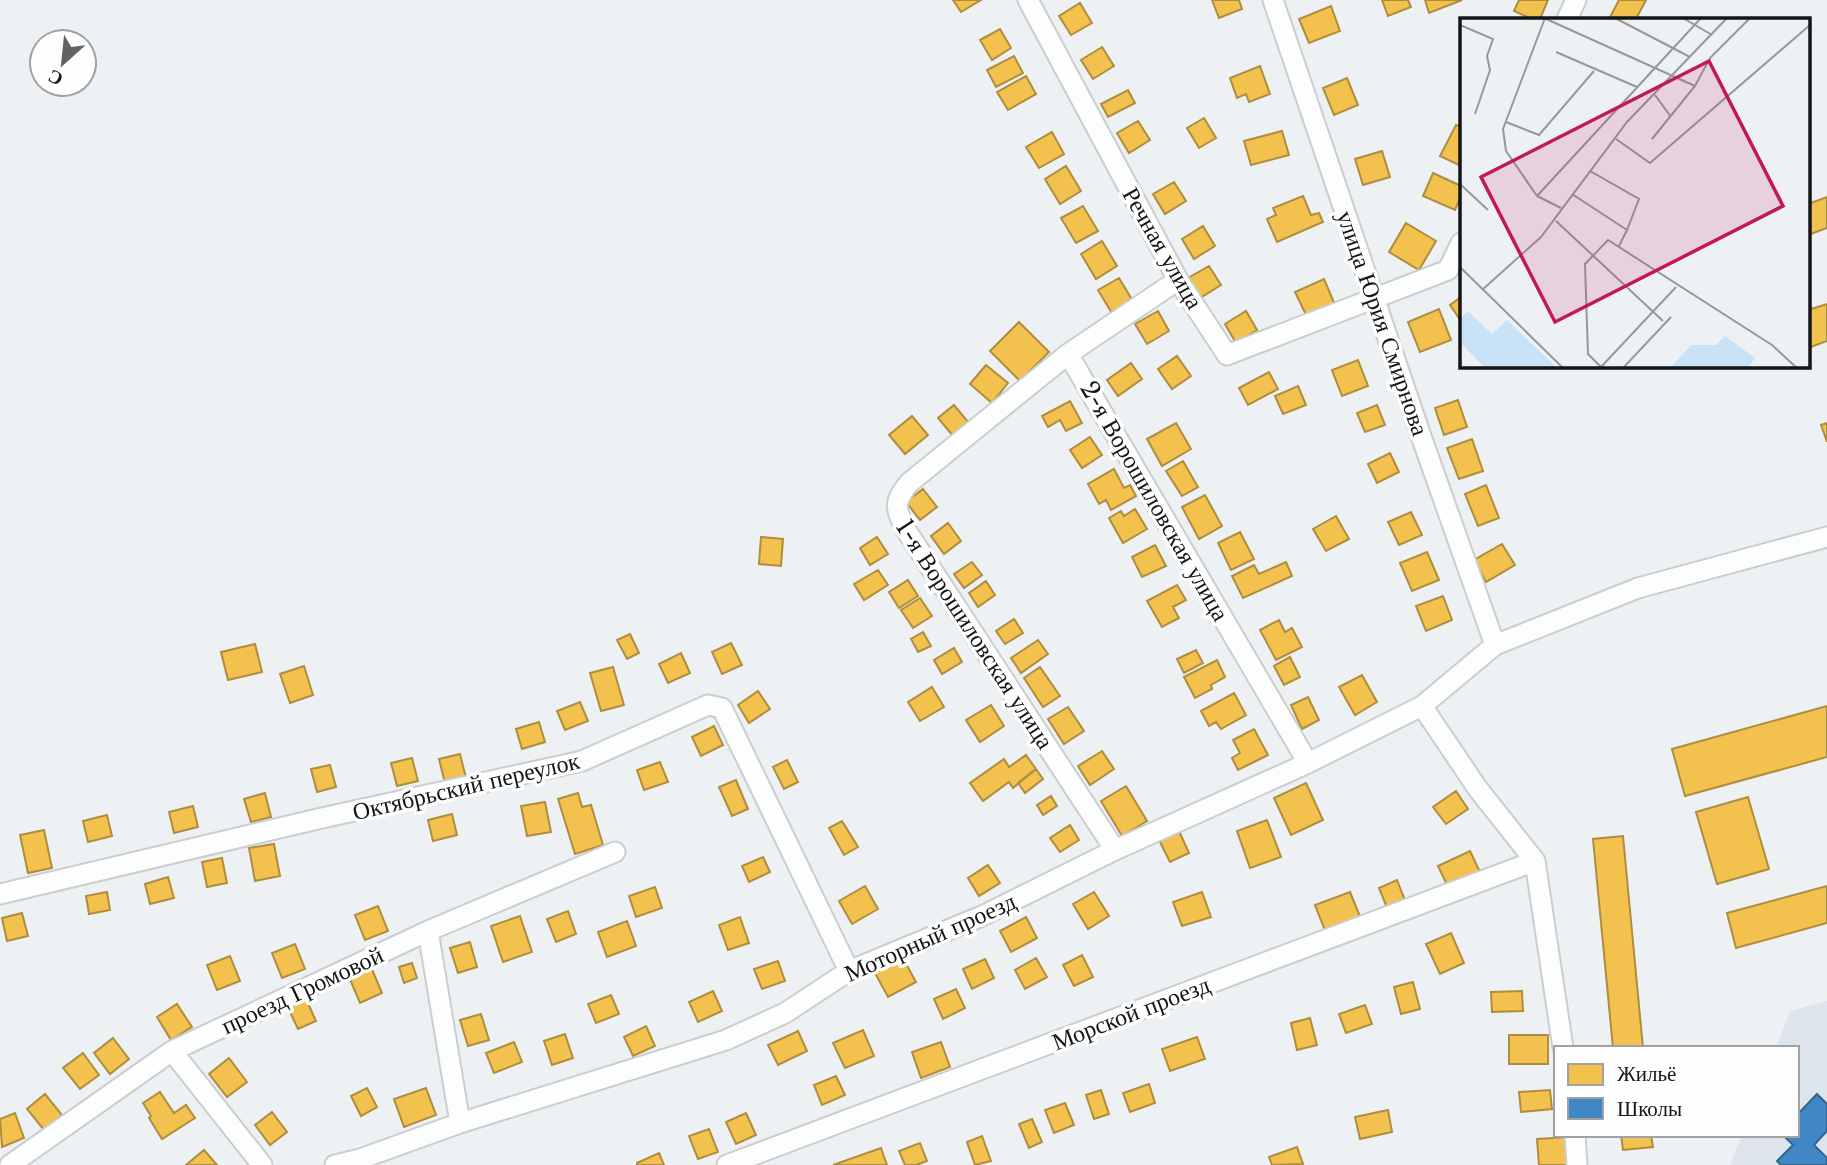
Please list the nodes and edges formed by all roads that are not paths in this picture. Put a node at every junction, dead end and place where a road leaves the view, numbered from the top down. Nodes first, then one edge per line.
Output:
1 (1028, 0) edge
2 (1273, 0) edge
3 (1576, 0) edge
4 (1567, 18) edge
5 (1460, 245) edge
6 (1178, 280) junction
7 (1375, 300) junction
8 (1068, 354) junction
9 (1827, 537) edge
10 (1495, 645) junction
11 (1422, 706) junction
12 (1308, 762) junction
13 (1115, 850) junction
14 (615, 852) dead end
15 (1535, 861) junction
16 (0, 894) edge
17 (428, 931) junction
18 (849, 971) junction
19 (1563, 1046) edge
20 (172, 1051) junction
21 (460, 1123) junction
22 (1575, 1137) edge
23 (10, 1165) edge
24 (262, 1165) edge
25 (335, 1165) edge
26 (727, 1165) edge
27 (1577, 1165) edge

1 - 6 street, Речная улица
2 - 7 street, улица Юрия Смирнова
3 - 4 street
5 - 7 street
6 - 7 street, Речная улица
6 - 8 street, 2-я Ворошиловская улица
7 - 10 street, улица Юрия Смирнова
8 - 12 street, 2-я Ворошиловская улица
8 - 13 street, 1-я Ворошиловская улица
9 - 10 street, Моторный проезд
10 - 11 street, Моторный проезд
11 - 12 street, Моторный проезд
11 - 15 street
12 - 13 street, Моторный проезд
13 - 18 street, Моторный проезд
14 - 17 street, проезд Громовой
15 - 19 street
15 - 26 street, Морской проезд
16 - 18 street, Октябрьский переулок
17 - 20 street, проезд Громовой
17 - 21 street
18 - 21 street, Моторный проезд
20 - 23 street, проезд Громовой
20 - 24 street
21 - 25 street, Моторный проезд
22 - 27 street

